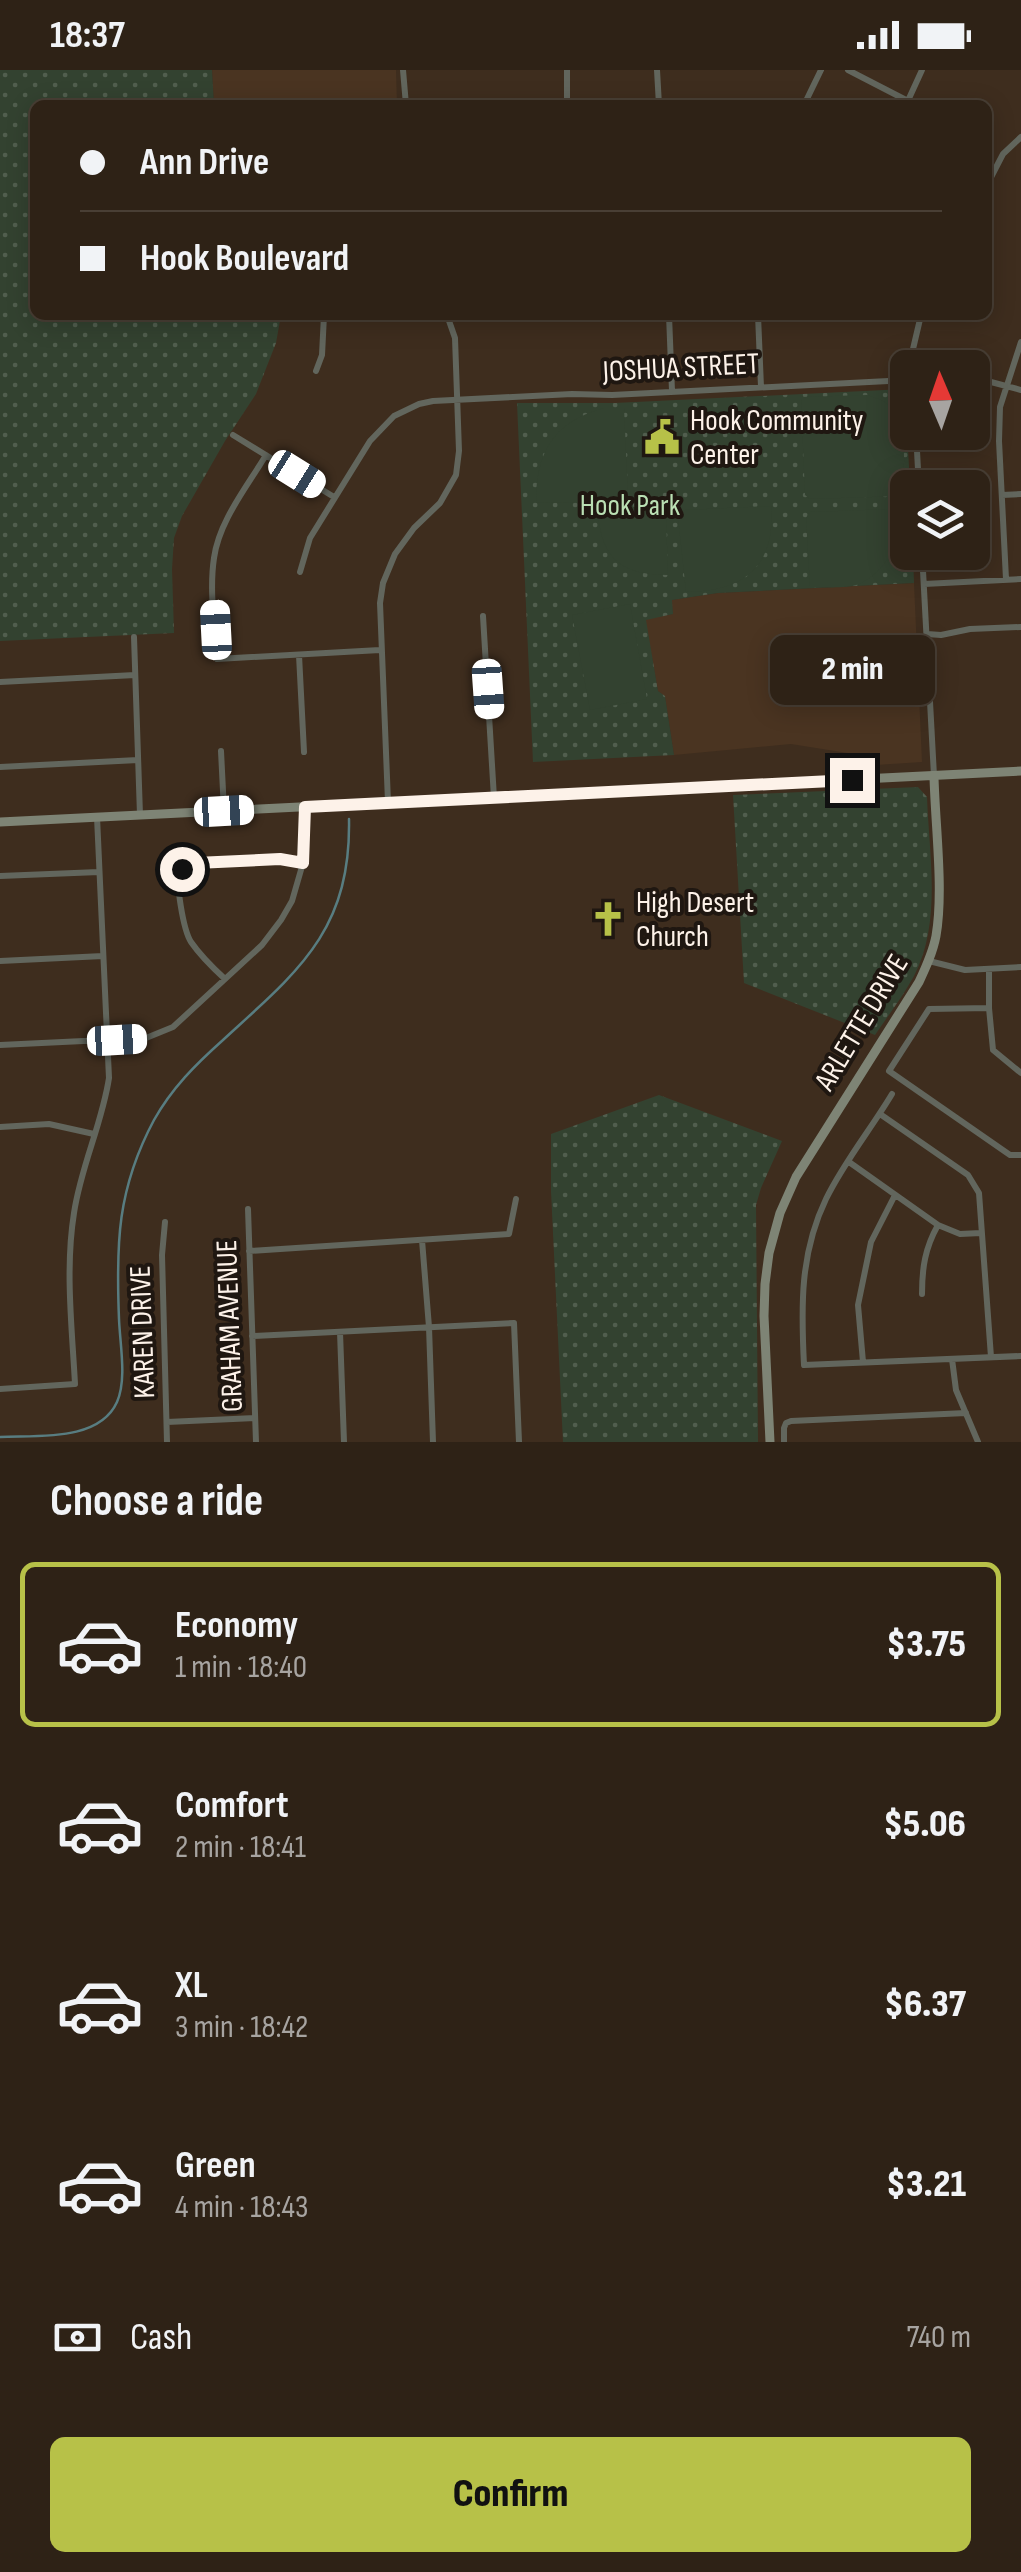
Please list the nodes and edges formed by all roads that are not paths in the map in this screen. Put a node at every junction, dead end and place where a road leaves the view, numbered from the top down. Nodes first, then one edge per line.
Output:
1 (403, 70) edge
2 (567, 70) edge
3 (657, 70) edge
4 (821, 70) edge
5 (848, 70) edge
6 (922, 70) edge
7 (406, 100) edge
8 (567, 100) edge
9 (658, 100) edge
10 (806, 100) edge
11 (902, 100) edge
12 (908, 100) edge
13 (1019, 138) edge
14 (992, 175) edge
15 (324, 320) edge
16 (450, 320) edge
17 (669, 320) edge
18 (758, 320) edge
19 (920, 320) edge
20 (1021, 342) edge
21 (914, 350) edge
22 (316, 371) dead end
23 (890, 381) edge
24 (990, 382) edge
25 (761, 386) junction
26 (1006, 386) junction
27 (1021, 390) edge
28 (672, 391) junction
29 (457, 399) junction
30 (233, 435) dead end
31 (266, 455) junction
32 (1002, 494) junction
33 (1021, 494) edge
34 (335, 498) junction
35 (923, 570) edge
36 (300, 572) dead end
37 (1021, 579) edge
38 (1006, 580) junction
39 (924, 584) junction
40 (484, 616) dead end
41 (1021, 627) edge
42 (927, 634) junction
43 (134, 637) dead end
44 (380, 650) junction
45 (299, 655) junction
46 (136, 676) junction
47 (0, 682) edge
48 (221, 751) dead end
49 (304, 752) dead end
50 (138, 760) junction
51 (0, 767) edge
52 (1021, 772) edge
53 (934, 776) junction
54 (494, 798) junction
55 (388, 803) junction
56 (305, 807) junction
57 (224, 811) junction
58 (140, 815) junction
59 (96, 817) junction
60 (0, 822) edge
61 (303, 863) junction
62 (99, 872) junction
63 (0, 876) edge
64 (103, 956) junction
65 (0, 961) edge
66 (928, 961) junction
67 (1021, 967) edge
68 (989, 969) junction
69 (225, 979) junction
70 (989, 1008) junction
71 (107, 1040) junction
72 (0, 1046) edge
73 (1021, 1072) edge
74 (892, 1094) dead end
75 (880, 1114) junction
76 (0, 1126) edge
77 (94, 1134) junction
78 (1021, 1155) edge
79 (849, 1162) junction
80 (895, 1195) junction
81 (516, 1198) dead end
82 (248, 1209) dead end
83 (164, 1222) dead end
84 (938, 1225) junction
85 (981, 1233) junction
86 (422, 1240) junction
87 (249, 1251) junction
88 (922, 1294) dead end
89 (429, 1327) junction
90 (340, 1332) junction
91 (252, 1336) junction
92 (1021, 1356) edge
93 (991, 1357) junction
94 (952, 1359) junction
95 (863, 1362) junction
96 (0, 1389) edge
97 (966, 1413) junction
98 (255, 1418) junction
99 (167, 1422) junction
100 (168, 1442) edge
101 (256, 1442) edge
102 (344, 1442) edge
103 (433, 1442) edge
104 (519, 1442) edge
105 (770, 1442) edge
106 (784, 1442) edge
107 (978, 1442) edge

1 - 7 street
2 - 8 street
3 - 9 street
4 - 10 street
5 - 11 street
6 - 12 street
13 - 14 street
15 - 22 street
16 - 29 street
17 - 28 street
18 - 25 street
19 - 21 street
20 - 26 street
23 - 25 street, JOSHUA STREET
24 - 26 street
25 - 28 street, JOSHUA STREET
26 - 27 street
26 - 32 street
28 - 29 street, JOSHUA STREET
29 - 34 street, JOSHUA STREET
29 - 44 street
30 - 31 street
31 - 34 street
31 - 45 street
32 - 33 street
32 - 38 street
34 - 36 street, JOSHUA STREET
35 - 39 street, ARLETTE DRIVE
37 - 38 street
38 - 39 street
39 - 42 street, ARLETTE DRIVE
40 - 54 street
41 - 42 street
42 - 53 street, ARLETTE DRIVE
43 - 46 street
44 - 45 street
44 - 55 street
45 - 49 street
46 - 47 street
46 - 50 street
48 - 57 street
50 - 51 street
50 - 58 street
52 - 53 main road
53 - 54 main road
53 - 66 main road, ARLETTE DRIVE
54 - 55 main road
55 - 56 main road
56 - 57 main road
56 - 61 street
57 - 58 main road
58 - 59 main road
59 - 60 main road
59 - 62 street
61 - 69 street
61 - 69 street
62 - 63 street
62 - 64 street
64 - 65 street
64 - 71 street
66 - 68 street
66 - 105 main road, ARLETTE DRIVE
67 - 68 street
68 - 70 street
69 - 71 street
70 - 73 street
70 - 78 street
71 - 72 street
71 - 77 street
74 - 75 street
75 - 79 street
75 - 85 street
76 - 77 street
77 - 96 street
79 - 80 street
79 - 95 street
80 - 84 street
80 - 95 street
81 - 86 street
82 - 87 street, GRAHAM AVENUE
83 - 99 street, KAREN DRIVE
84 - 85 street
84 - 88 street
85 - 93 street
86 - 87 street
86 - 89 street
87 - 91 street, GRAHAM AVENUE
89 - 90 street
89 - 103 street
89 - 104 street
90 - 91 street
90 - 102 street
91 - 98 street, GRAHAM AVENUE
92 - 93 street
93 - 94 street
94 - 95 street
94 - 97 street
97 - 106 street
97 - 107 street
98 - 99 street
98 - 101 street, GRAHAM AVENUE
99 - 100 street, KAREN DRIVE

